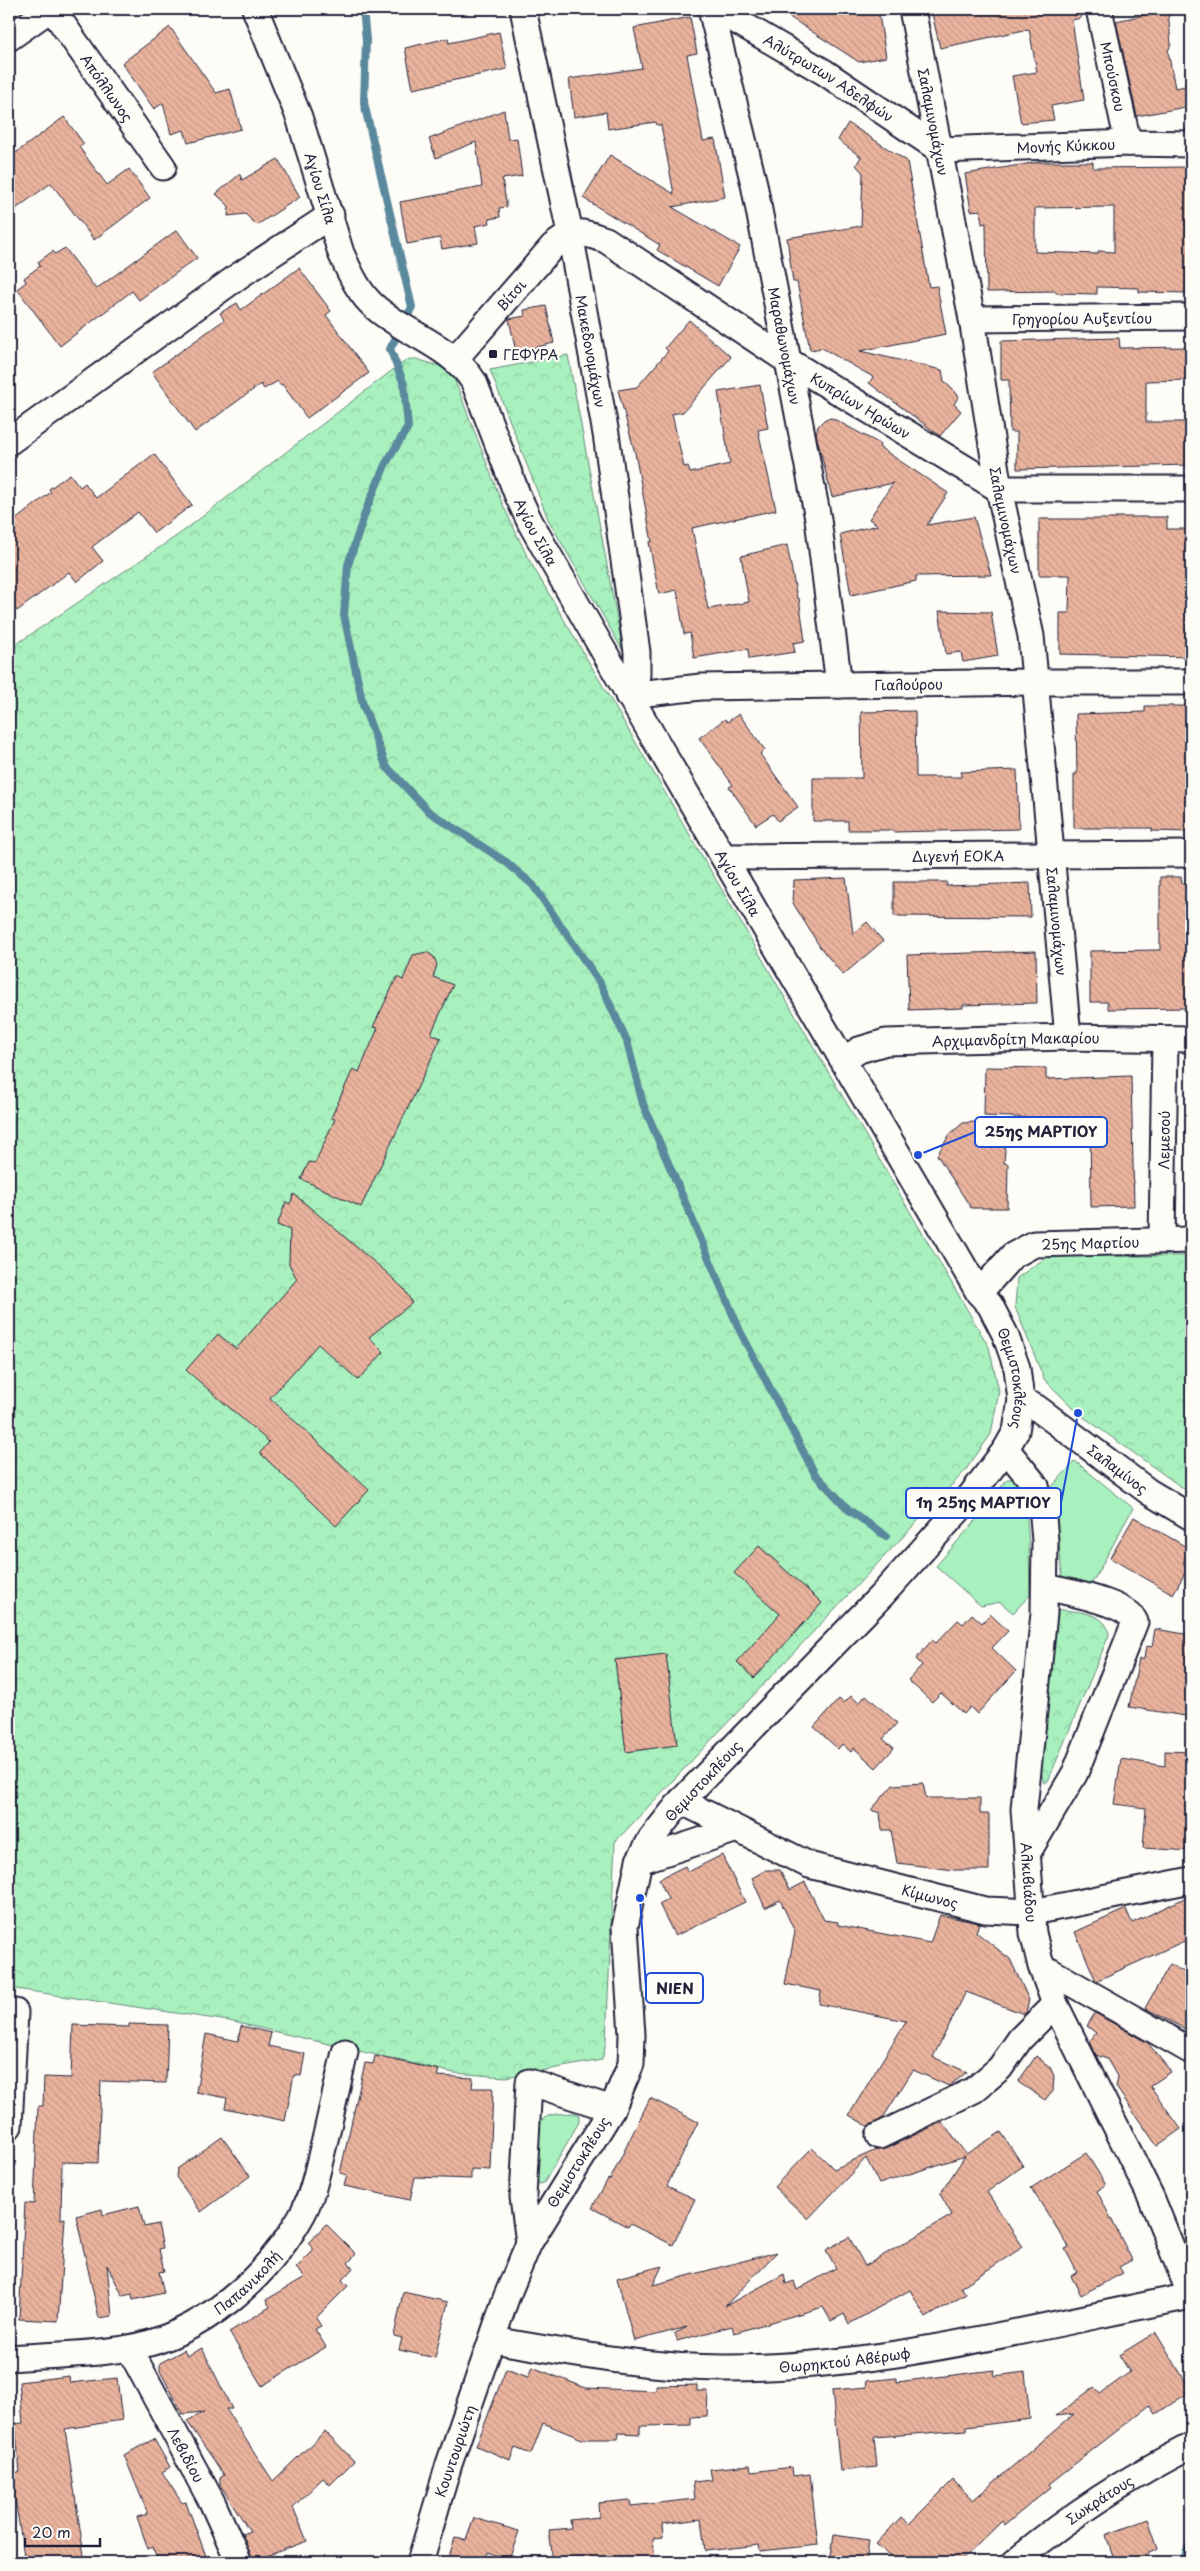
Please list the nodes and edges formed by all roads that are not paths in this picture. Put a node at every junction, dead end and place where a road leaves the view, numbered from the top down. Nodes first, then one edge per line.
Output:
1 (51, 9) edge
2 (255, 9) edge
3 (524, 9) edge
4 (711, 9) edge
5 (716, 9) edge
6 (912, 9) edge
7 (1100, 9) edge
8 (9, 38) edge
9 (1128, 143) junction
10 (1191, 144) edge
11 (940, 150) junction
12 (163, 166) dead end
13 (331, 215) junction
14 (570, 233) junction
15 (1191, 317) edge
16 (972, 319) junction
17 (455, 360) junction
18 (788, 361) junction
19 (9, 442) edge
20 (999, 489) junction
21 (1191, 489) edge
22 (1034, 682) junction
23 (1191, 682) edge
24 (839, 685) junction
25 (628, 695) junction
26 (1191, 854) edge
27 (1052, 855) junction
28 (724, 857) junction
29 (1068, 1037) junction
30 (1191, 1039) edge
31 (1165, 1040) junction
32 (844, 1060) junction
33 (1162, 1240) junction
34 (1191, 1240) edge
35 (979, 1293) junction
36 (1021, 1400) junction
37 (1006, 1449) junction
38 (1191, 1518) edge
39 (1046, 1587) junction
40 (680, 1801) junction
41 (734, 1830) junction
42 (1028, 1852) junction
43 (639, 1861) junction
44 (1191, 1880) edge
45 (1034, 1912) junction
46 (1041, 1966) junction
47 (1056, 2004) junction
48 (15, 2012) dead end
49 (1191, 2050) edge
50 (345, 2052) dead end
51 (612, 2108) junction
52 (9, 2126) edge
53 (879, 2136) dead end
54 (529, 2243) junction
55 (1191, 2296) edge
56 (493, 2340) junction
57 (129, 2348) junction
58 (9, 2358) edge
59 (1191, 2446) edge
60 (239, 2562) edge
61 (420, 2562) edge
62 (1014, 2562) edge

1 - 8 street
1 - 12 street, Απόλλωνος
2 - 13 street, Αγίου Σίλα
3 - 14 street, Μακεδονομάχων
4 - 18 street, Μαραθωνομάχων
5 - 11 street, Αλύτρωτων Αδελφών
6 - 11 street, Σαλαμινομάχων
7 - 9 street, Μπούσκου
9 - 10 street, Μονής Κύκκου
9 - 11 street, Μονής Κύκκου
11 - 16 street, Σαλαμινομάχων
13 - 17 street, Αγίου Σίλα
13 - 19 street
14 - 17 street, Βίτσι
14 - 18 street, Κυπρίων Ηρώων
14 - 25 street, Μακεδονομάχων
15 - 16 street, Γρηγορίου Αυξεντίου
16 - 20 street, Σαλαμινομάχων
17 - 25 street, Αγίου Σίλα
18 - 20 street, Κυπρίων Ηρώων
18 - 24 street, Μαραθωνομάχων
20 - 21 street
20 - 22 street, Σαλαμινομάχων
22 - 23 street, Γιαλούρου
22 - 24 street, Γιαλούρου
22 - 27 street, Σαλαμινομάχων
24 - 25 street, Γιαλούρου
25 - 28 street, Αγίου Σίλα
26 - 27 street, Διγενή ΕΟΚΑ
27 - 28 street, Διγενή ΕΟΚΑ
27 - 29 street, Σαλαμινομάχων
28 - 32 street, Αγίου Σίλα
29 - 31 street, Αρχιμανδρίτη Μακαρίου
29 - 32 street, Αρχιμανδρίτη Μακαρίου
30 - 31 street, Αρχιμανδρίτη Μακαρίου
31 - 33 street, Λεμεσού
32 - 35 street, Αγίου Σίλα
33 - 34 street, 25ης Μαρτίου
33 - 35 street, 25ης Μαρτίου
35 - 36 street, Θεμιστοκλέους
36 - 37 street, Θεμιστοκλέους
36 - 38 street, Σαλαμίνος
37 - 39 street, Αλκιβιάδου
37 - 40 street, Θεμιστοκλέους
39 - 42 street, Αλκιβιάδου
39 - 42 street
40 - 41 street, Κίμωνος
40 - 43 street, Θεμιστοκλέους
41 - 43 street
41 - 45 street, Κίμωνος
42 - 45 street, Αλκιβιάδου
43 - 51 street, Θεμιστοκλέους
44 - 45 street, Κίμωνος
45 - 46 street, Αλκιβιάδου
46 - 47 street, Αλκιβιάδου
46 - 49 street
47 - 53 street
47 - 55 street, Αλκιβιάδου
48 - 52 street
50 - 57 street, Παπανικολή
51 - 54 street, Θεμιστοκλέους
51 - 54 street
54 - 56 street, Θεμιστοκλέους
55 - 56 street, Θωρηκτού Αβέρωφ
56 - 61 street, Κουντουριώτη
57 - 58 street, Παπανικολή
57 - 60 street, Λεβιδίου
59 - 62 street, Σωκράτους

